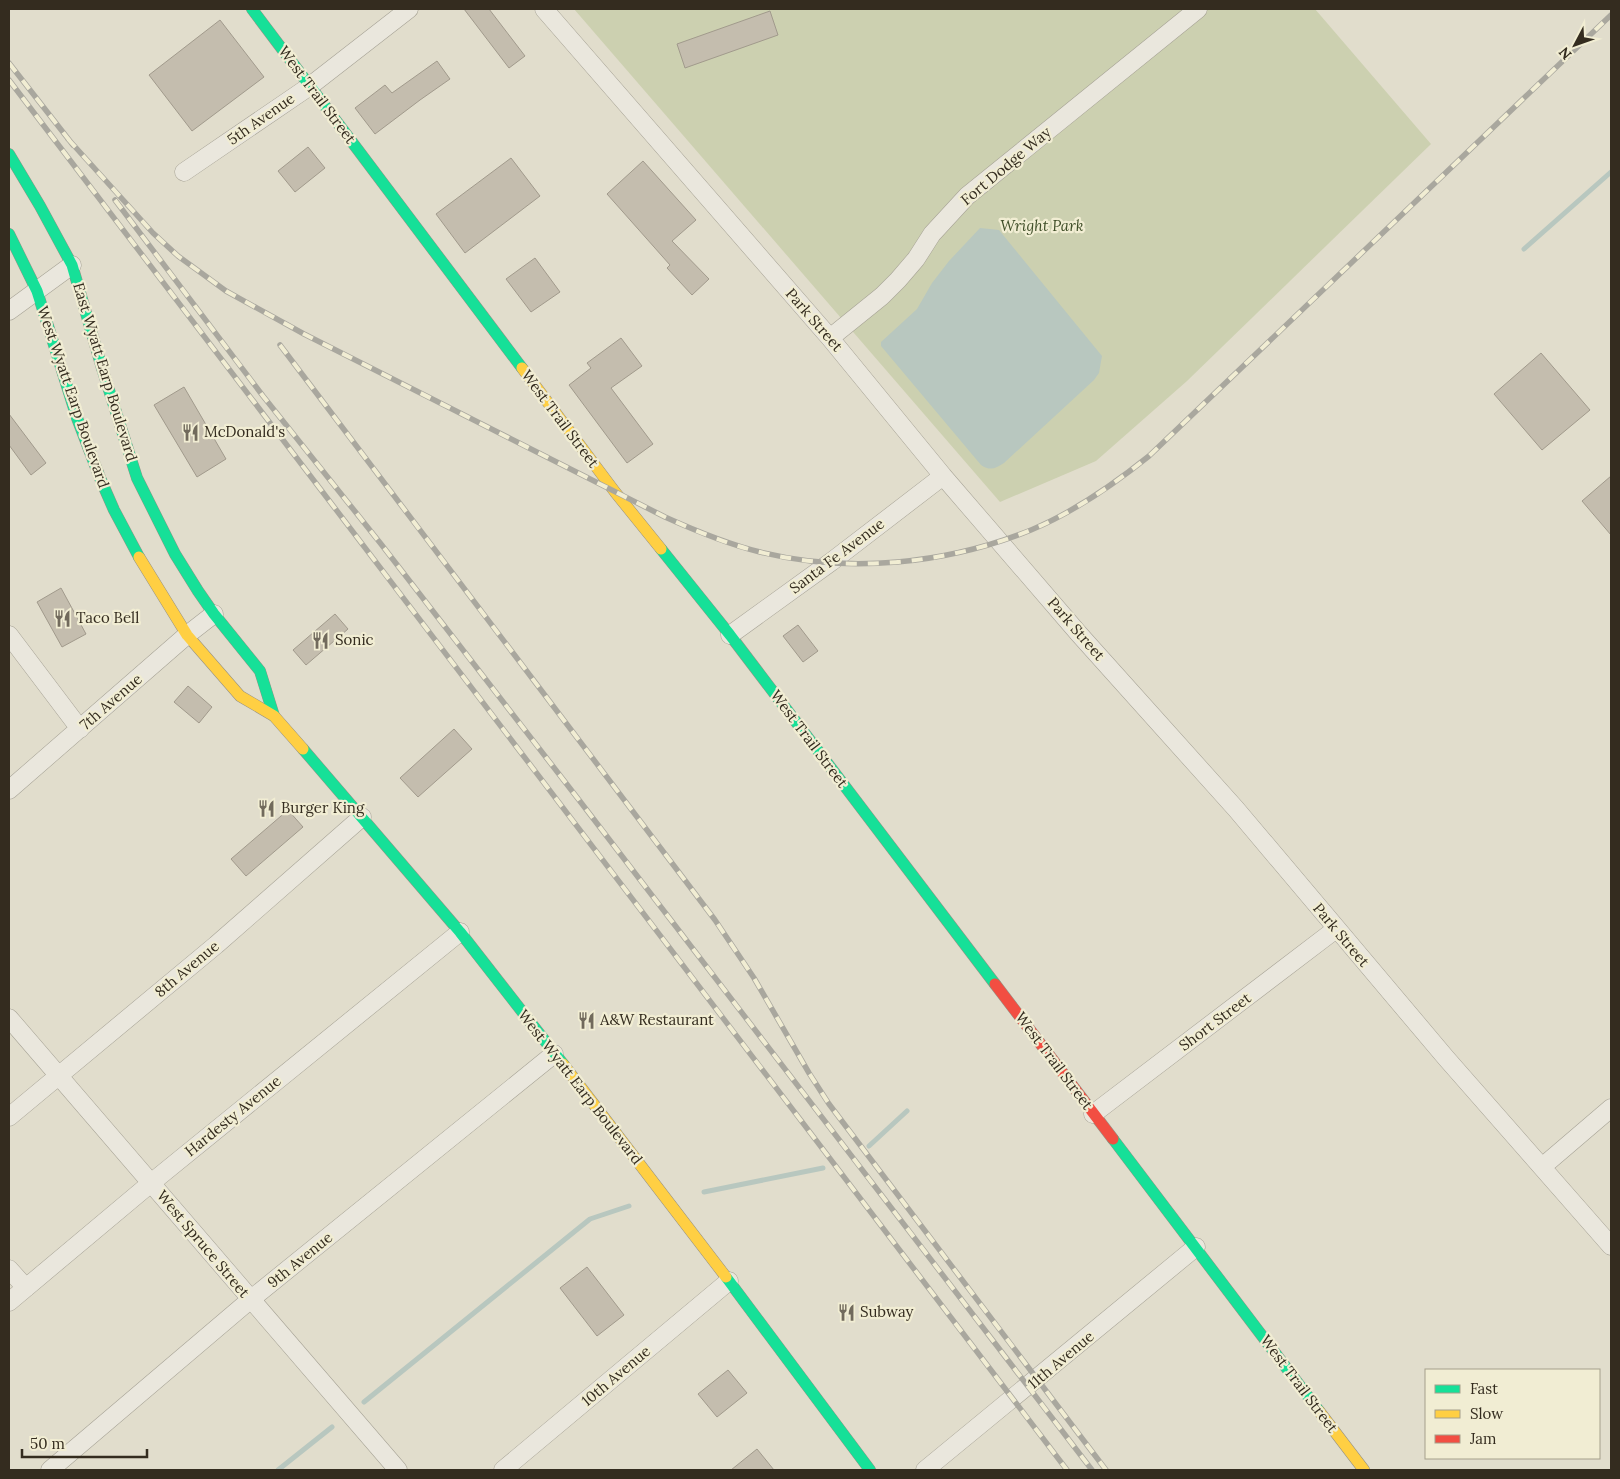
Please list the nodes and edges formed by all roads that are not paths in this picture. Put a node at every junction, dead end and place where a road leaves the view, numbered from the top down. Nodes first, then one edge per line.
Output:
1 (252, 9) edge
2 (408, 9) edge
3 (544, 9) edge
4 (1198, 9) edge
5 (310, 86) junction
6 (9, 154) edge
7 (184, 172) dead end
8 (9, 234) edge
9 (72, 265) junction
10 (37, 291) junction
11 (9, 311) edge
12 (830, 338) junction
13 (943, 476) junction
14 (137, 478) joint
15 (214, 614) junction
16 (9, 635) edge
17 (187, 635) junction
18 (730, 635) junction
19 (274, 716) junction
20 (80, 728) junction
21 (9, 790) edge
22 (362, 817) junction
23 (1336, 929) junction
24 (460, 932) junction
25 (9, 1018) edge
26 (554, 1054) junction
27 (59, 1076) junction
28 (1611, 1108) edge
29 (1093, 1114) junction
30 (9, 1117) edge
31 (1542, 1167) junction
32 (151, 1183) junction
33 (1611, 1246) edge
34 (1196, 1248) junction
35 (9, 1269) edge
36 (729, 1282) junction
37 (26, 1288) junction
38 (250, 1300) junction
39 (9, 1302) edge
40 (50, 1470) edge
41 (398, 1470) edge
42 (503, 1470) edge
43 (870, 1470) edge
44 (925, 1470) edge
45 (1364, 1470) edge

1 - 5 main road, West Trail Street
2 - 5 street, 5th Avenue
3 - 12 street, Park Street
4 - 12 street, Fort Dodge Way
5 - 7 street, 5th Avenue
5 - 18 main road, West Trail Street
6 - 9 main road
8 - 10 main road, West Wyatt Earp Boulevard
9 - 10 street
9 - 14 main road, East Wyatt Earp Boulevard
10 - 11 street
10 - 17 main road, West Wyatt Earp Boulevard
12 - 13 street, Park Street
13 - 18 street, Santa Fe Avenue
13 - 23 street, Park Street
14 - 15 main road, West Wyatt Earp Boulevard
15 - 17 street, 7th Avenue
15 - 19 main road, West Wyatt Earp Boulevard
16 - 20 street
17 - 19 main road, West Wyatt Earp Boulevard
17 - 20 street, 7th Avenue
18 - 29 main road, West Trail Street
19 - 22 main road, West Wyatt Earp Boulevard
20 - 21 street, 7th Avenue
22 - 24 main road, West Wyatt Earp Boulevard
22 - 27 street, 8th Avenue
23 - 29 street, Short Street
23 - 31 street, Park Street
24 - 26 main road, West Wyatt Earp Boulevard
24 - 32 street, Hardesty Avenue
25 - 27 street, West Spruce Street
26 - 36 main road, West Wyatt Earp Boulevard
26 - 38 street, 9th Avenue
27 - 30 street, 8th Avenue
27 - 32 street, West Spruce Street
28 - 31 street
29 - 34 main road, West Trail Street
31 - 33 street, Park Street
32 - 37 street, Hardesty Avenue
32 - 38 street, West Spruce Street
34 - 44 street, 11th Avenue
34 - 45 main road, West Trail Street
35 - 37 street
36 - 42 street, 10th Avenue
36 - 43 main road, West Wyatt Earp Boulevard
37 - 39 street, Hardesty Avenue
38 - 40 street, 9th Avenue
38 - 41 street, West Spruce Street

